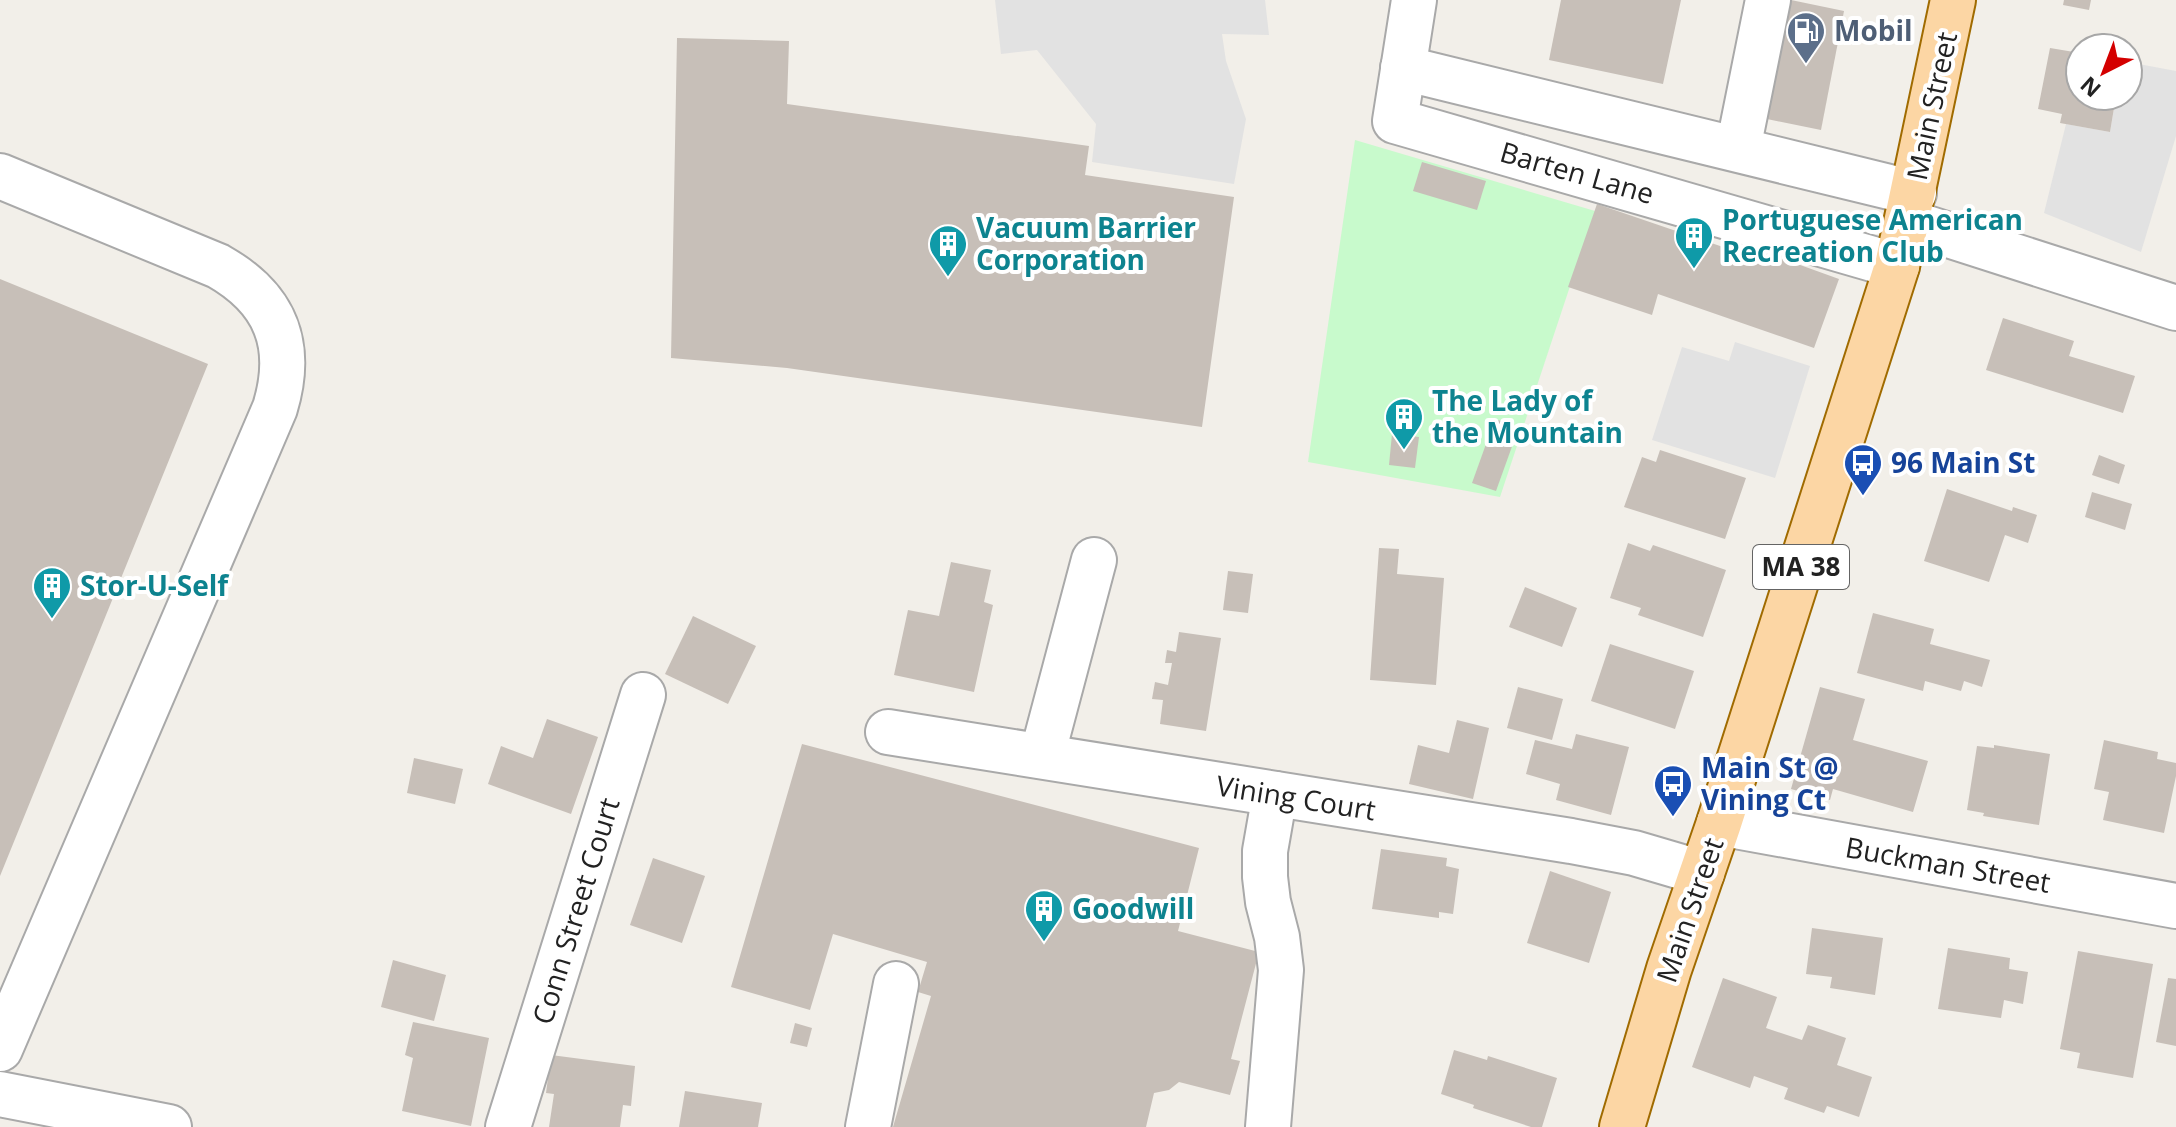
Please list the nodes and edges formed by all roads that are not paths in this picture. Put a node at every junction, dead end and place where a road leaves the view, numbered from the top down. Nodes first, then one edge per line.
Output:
1 (1414, 0) edge
2 (1768, 0) edge
3 (1953, 0) edge
4 (1403, 68) junction
5 (1738, 149) junction
6 (1785, 161) junction
7 (0, 176) edge
8 (1911, 207) junction
9 (1772, 228) junction
10 (1897, 266) junction
11 (2176, 308) edge
12 (1094, 560) dead end
13 (643, 695) dead end
14 (888, 732) dead end
15 (1042, 756) junction
16 (1275, 794) junction
17 (1719, 823) junction
18 (1702, 873) junction
19 (2176, 906) edge
20 (896, 984) dead end
21 (0, 1049) edge
22 (0, 1094) edge
23 (169, 1127) edge
24 (508, 1127) edge
25 (868, 1127) edge
26 (1268, 1127) edge
27 (1622, 1127) edge

1 - 4 street
2 - 5 street
3 - 8 main road, Main Street / MA 38
4 - 5 street
4 - 9 street, Barten Lane
5 - 6 street
6 - 8 street
6 - 9 street
7 - 21 street
8 - 10 main road, Main Street / MA 38
8 - 11 street
9 - 10 street, Barten Lane
10 - 17 main road, Main Street / MA 38
12 - 15 street
13 - 24 street, Conn Street Court
14 - 15 street, Vining Court
15 - 16 street, Vining Court
16 - 18 street, Vining Court
16 - 26 street
17 - 18 main road, Main Street / MA 38
17 - 19 street, Buckman Street
18 - 27 main road, Main Street / MA 38
20 - 25 street
22 - 23 street

